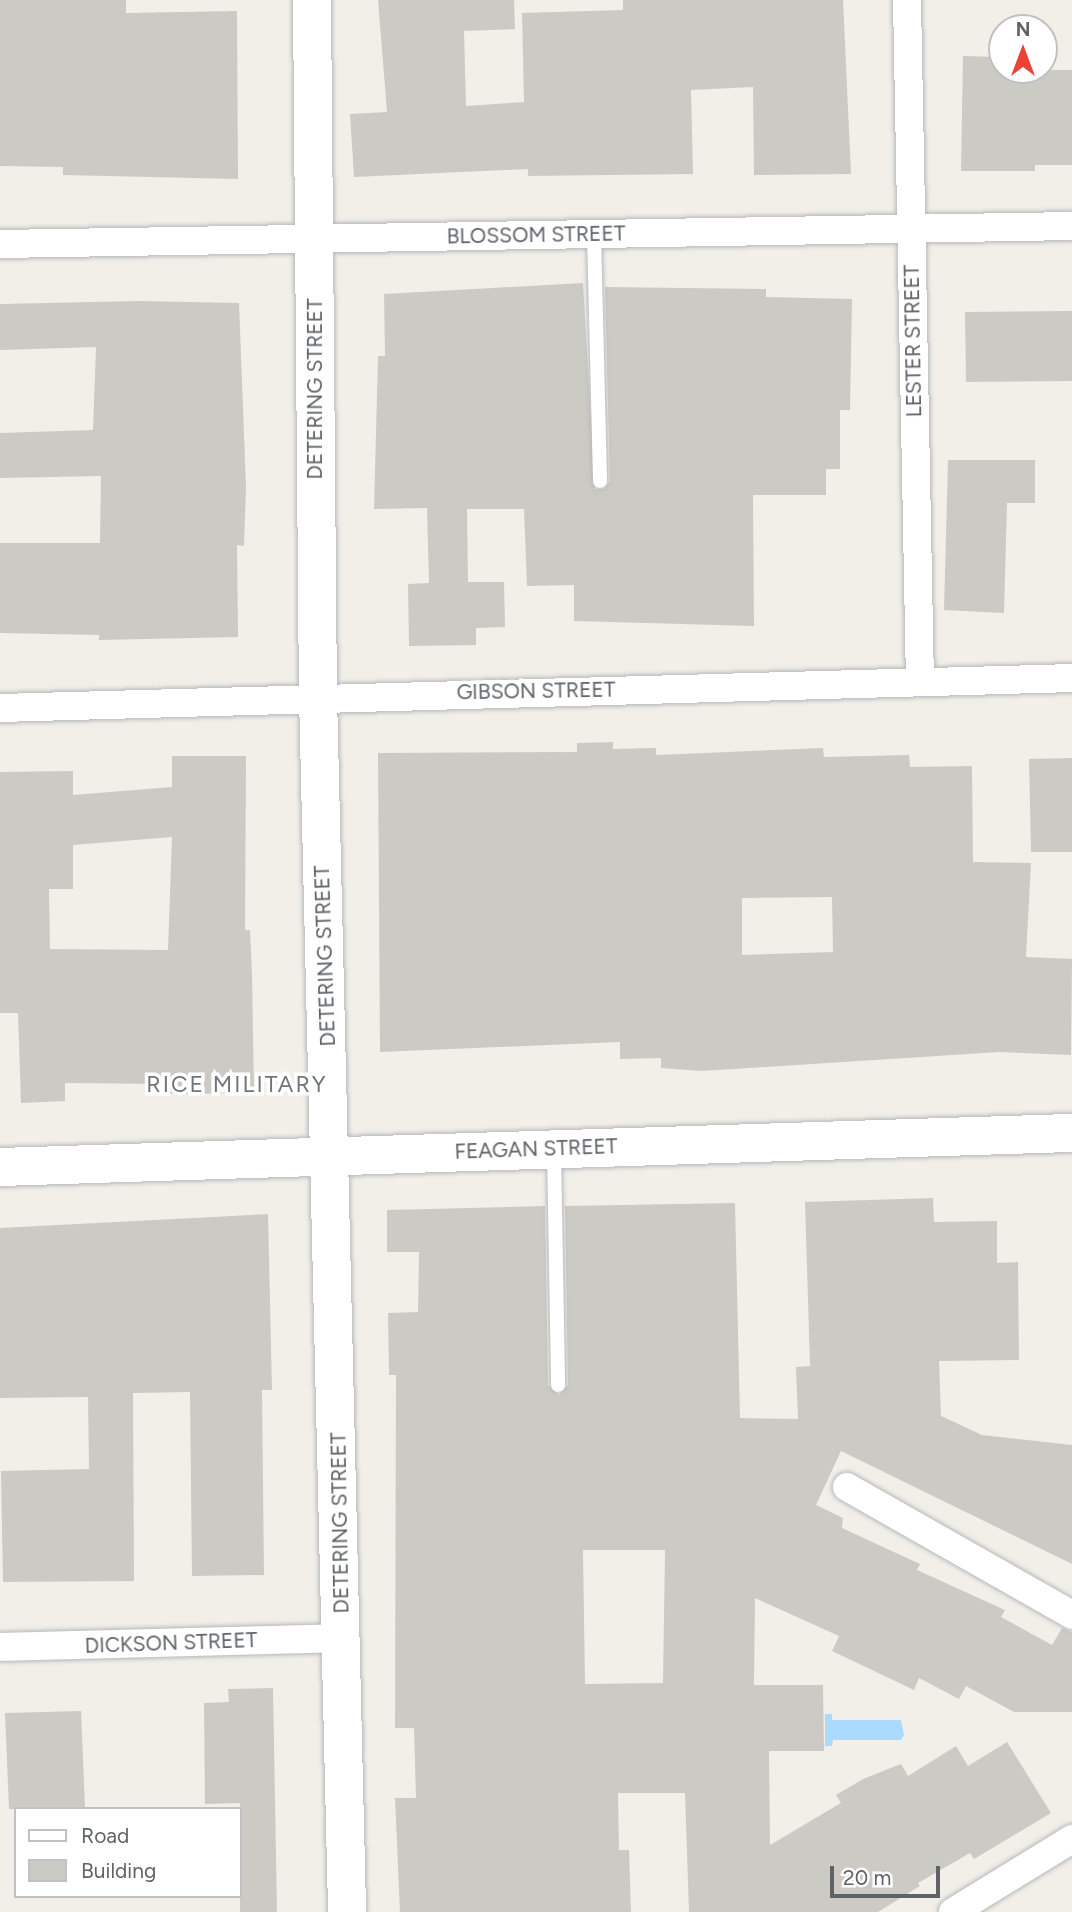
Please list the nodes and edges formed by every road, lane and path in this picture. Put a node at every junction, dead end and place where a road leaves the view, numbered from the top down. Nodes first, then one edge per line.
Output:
1 (312, 0) edge
2 (907, 0) edge
3 (1072, 226) edge
4 (911, 228) junction
5 (594, 234) junction
6 (314, 239) junction
7 (0, 244) edge
8 (600, 481) dead end
9 (1072, 678) edge
10 (920, 681) junction
11 (318, 696) junction
12 (0, 708) edge
13 (1072, 1133) edge
14 (554, 1149) junction
15 (331, 1156) junction
16 (0, 1167) edge
17 (558, 1385) dead end
18 (847, 1487) dead end
19 (1072, 1615) edge
20 (343, 1638) junction
21 (0, 1647) edge
22 (1072, 1839) edge
23 (347, 1912) edge
24 (953, 1912) edge

1 - 6 street, DETERING STREET
2 - 4 street, LESTER STREET
3 - 4 street, BLOSSOM STREET
4 - 5 street, BLOSSOM STREET
4 - 10 street, LESTER STREET
5 - 6 street, BLOSSOM STREET
5 - 8 lane
6 - 7 street, BLOSSOM STREET
6 - 11 street, DETERING STREET
9 - 10 street, GIBSON STREET
10 - 11 street, GIBSON STREET
11 - 12 street, GIBSON STREET
11 - 15 street, DETERING STREET
13 - 14 street, FEAGAN STREET
14 - 15 street, FEAGAN STREET
14 - 17 lane
15 - 16 street, FEAGAN STREET
15 - 20 street, DETERING STREET
18 - 19 street
20 - 21 street, DICKSON STREET
20 - 23 street, DETERING STREET
22 - 24 street

